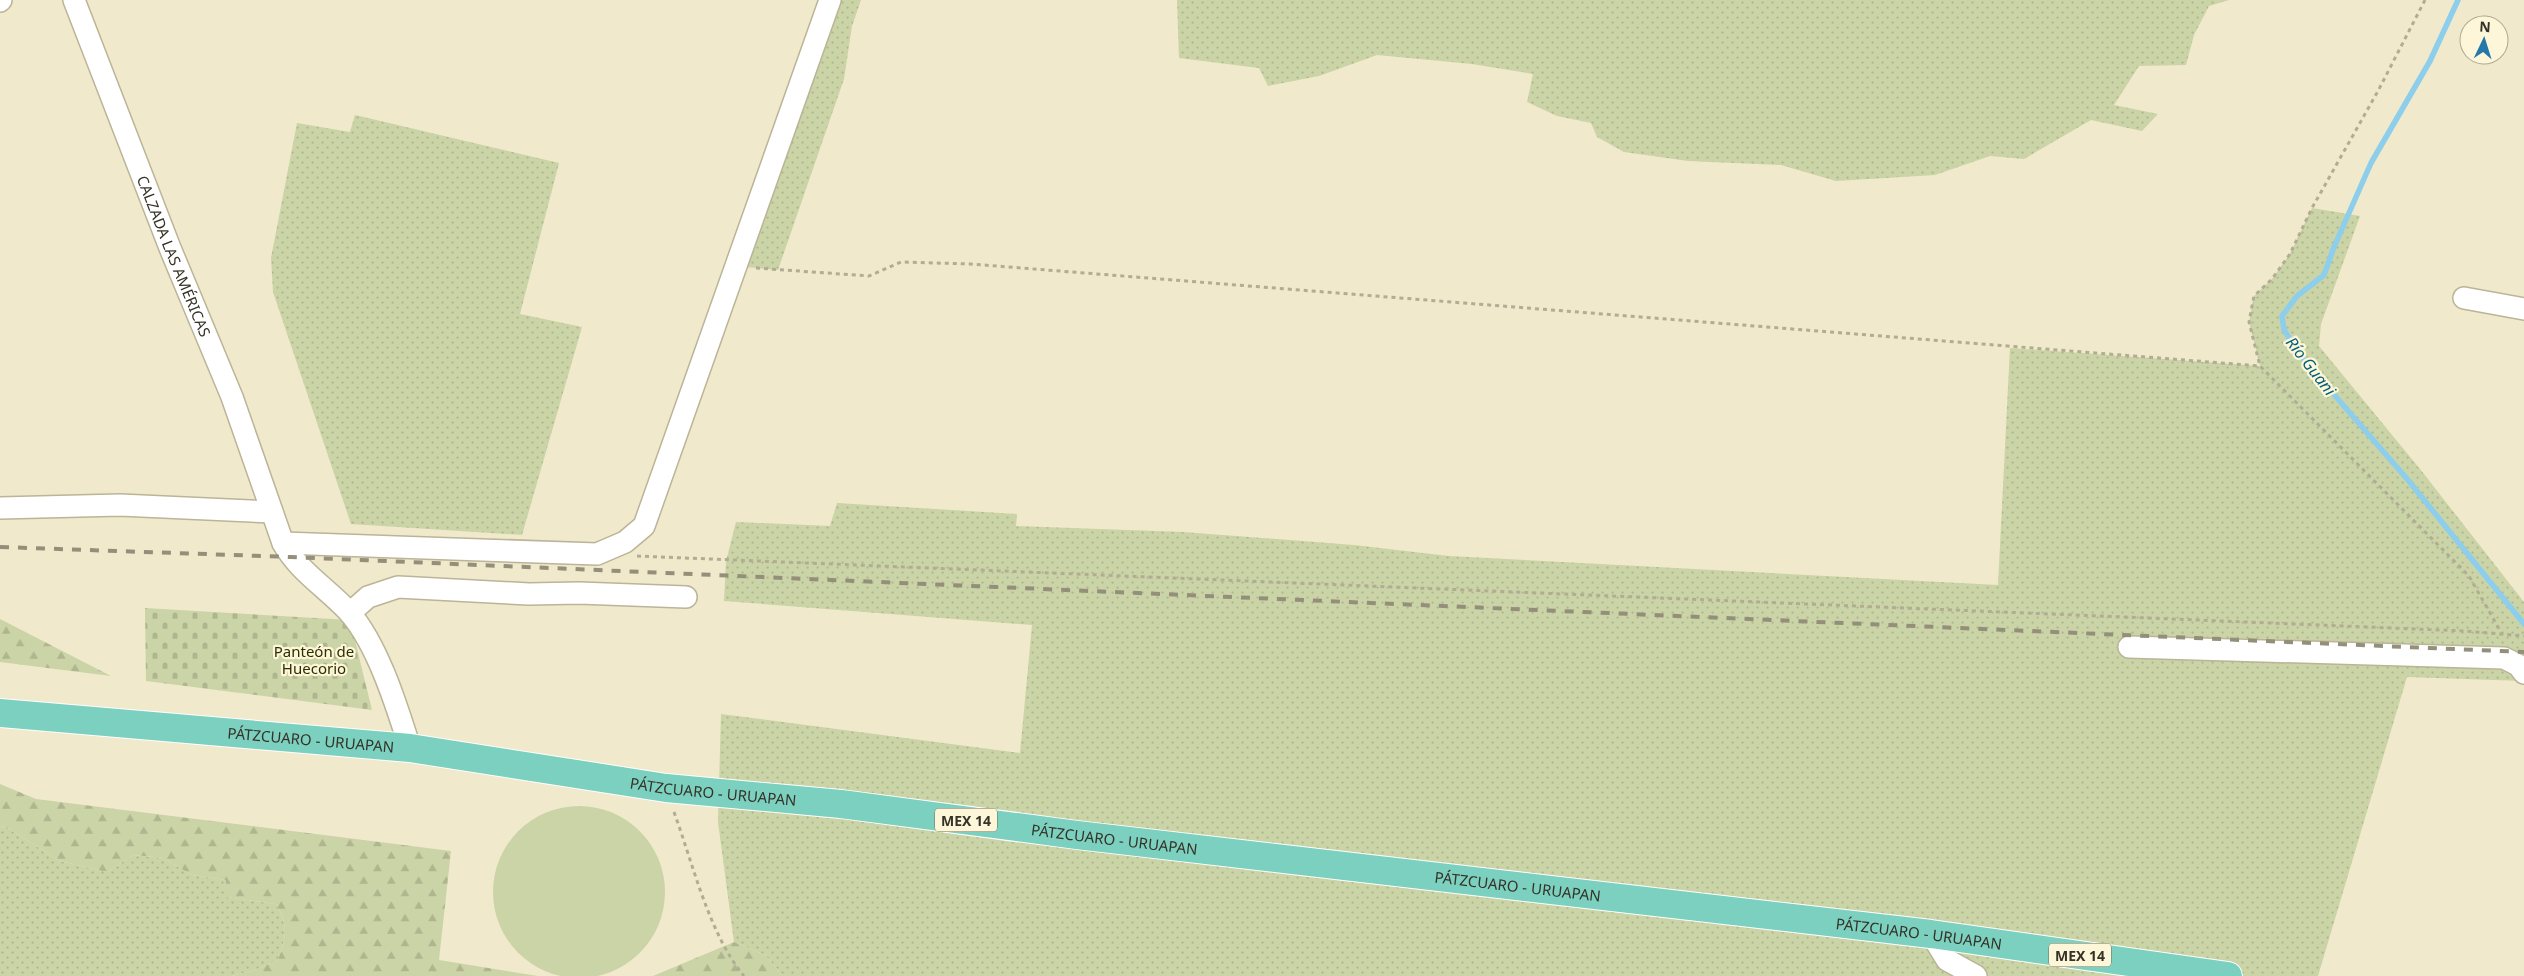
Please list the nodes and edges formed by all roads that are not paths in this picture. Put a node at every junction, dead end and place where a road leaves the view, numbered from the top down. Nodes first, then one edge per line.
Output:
1 (74, 0) edge
2 (830, 0) edge
3 (2464, 298) dead end
4 (2524, 309) edge
5 (0, 508) edge
6 (272, 512) junction
7 (283, 543) junction
8 (686, 597) dead end
9 (350, 614) junction
10 (2129, 647) dead end
11 (2524, 673) edge
12 (0, 714) edge
13 (410, 748) junction
14 (1931, 934) junction
15 (1976, 976) edge
16 (2228, 976) edge

1 - 6 street, CALZADA LAS AMÉRICAS
2 - 7 street
3 - 4 street
5 - 6 street
6 - 7 street, CALZADA LAS AMÉRICAS
7 - 9 street, CALZADA LAS AMÉRICAS
8 - 9 street
9 - 13 street, CALZADA LAS AMÉRICAS
10 - 11 street
12 - 13 main road, PÁTZCUARO - URUAPAN / MEX 14
13 - 14 main road, PÁTZCUARO - URUAPAN / MEX 14
14 - 15 street
14 - 16 main road, PÁTZCUARO - URUAPAN / MEX 14

